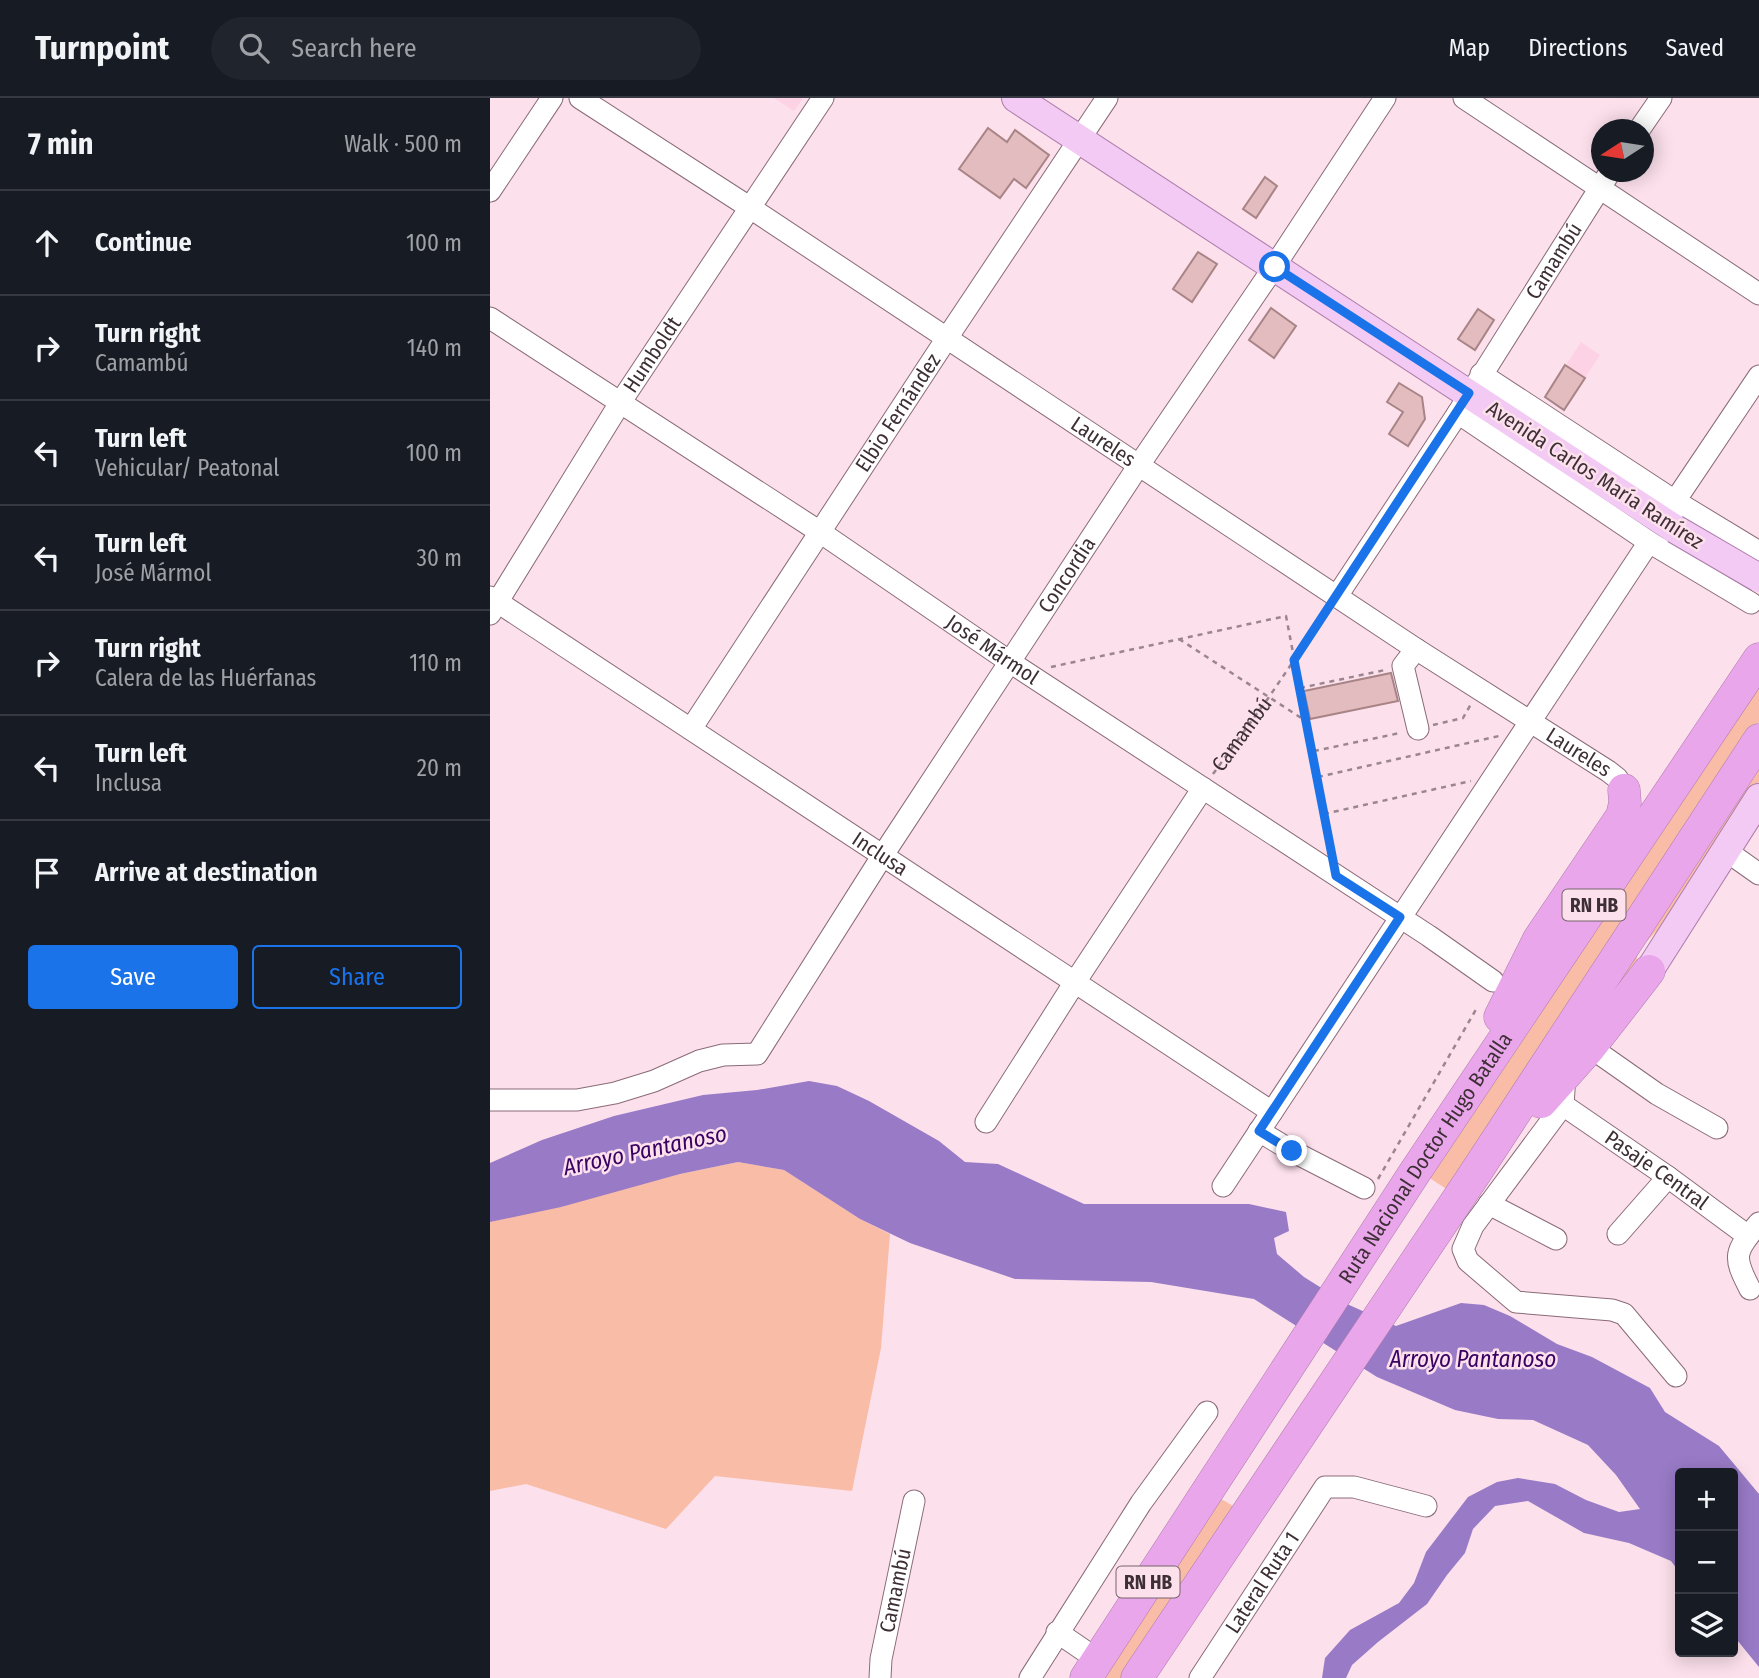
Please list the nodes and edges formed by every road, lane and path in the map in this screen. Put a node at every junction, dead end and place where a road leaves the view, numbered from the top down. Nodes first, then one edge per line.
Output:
1 (552, 98) edge
2 (580, 98) edge
3 (823, 98) edge
4 (1016, 98) edge
5 (1107, 98) edge
6 (1385, 98) edge
7 (1464, 98) edge
8 (1661, 98) edge
9 (1647, 119) edge
10 (1079, 140) junction
11 (1591, 171) edge
12 (1603, 182) edge
13 (1609, 182) edge
14 (490, 191) edge
15 (749, 207) junction
16 (1275, 267) junction
17 (1759, 294) edge
18 (490, 318) edge
19 (947, 338) junction
20 (1759, 376) edge
21 (1469, 394) junction
22 (620, 403) junction
23 (1139, 465) junction
24 (1675, 501) junction
25 (820, 533) junction
26 (1650, 542) junction
27 (1759, 552) edge
28 (1759, 566) edge
29 (1750, 592) edge
30 (1337, 596) junction
31 (493, 605) edge
32 (1179, 639) junction
33 (1416, 649) junction
34 (1759, 659) edge
35 (1294, 660) junction
36 (1403, 666) junction
37 (1019, 667) junction
38 (1300, 688) junction
39 (1269, 697) junction
40 (1306, 721) junction
41 (1526, 726) junction
42 (691, 729) junction
43 (1418, 729) dead end
44 (1759, 740) edge
45 (1494, 775) junction
46 (1317, 778) junction
47 (1203, 788) junction
48 (1624, 790) joint
49 (1759, 798) edge
50 (1324, 814) junction
51 (1725, 850) junction
52 (883, 855) junction
53 (1759, 874) edge
54 (1336, 876) junction
55 (1400, 917) junction
56 (1649, 971) joint
57 (1493, 981) joint
58 (1075, 982) junction
59 (1590, 1047) junction
60 (1564, 1090) junction
61 (490, 1100) edge
62 (1272, 1112) junction
63 (986, 1122) dead end
64 (1717, 1128) dead end
65 (1259, 1131) junction
66 (1422, 1162) junction
67 (1668, 1177) junction
68 (1223, 1186) dead end
69 (1364, 1188) joint
70 (1466, 1188) junction
71 (1489, 1204) junction
72 (1753, 1229) edge
73 (1618, 1234) dead end
74 (1556, 1239) dead end
75 (1750, 1289) dead end
76 (1676, 1376) dead end
77 (1207, 1412) dead end
78 (914, 1502) dead end
79 (1426, 1506) dead end
80 (1057, 1632) junction
81 (1092, 1669) edge
82 (880, 1678) edge
83 (1030, 1678) edge
84 (1137, 1678) edge
85 (1200, 1678) edge

1 - 14 street
2 - 15 street, Laureles
3 - 15 street, Humboldt
4 - 10 main road, Avenida Carlos María Ramírez
5 - 10 street, Elbio Fernández
6 - 16 street, Concordia
7 - 11 street
8 - 9 street
10 - 16 main road, Avenida Carlos María Ramírez
10 - 19 street, Elbio Fernández
12 - 21 street, Camambú
13 - 17 street
15 - 19 street, Laureles
15 - 22 street, Humboldt
16 - 21 main road, Avenida Carlos María Ramírez
16 - 23 street, Concordia
18 - 22 street, José Mármol
19 - 23 street, Laureles
19 - 25 street, Elbio Fernández
20 - 24 street
21 - 24 street, Avenida Carlos María Ramírez
21 - 26 street, Avenida Carlos María Ramírez
21 - 29 main road, Avenida Carlos María Ramírez, bridge
21 - 30 street, Camambú
22 - 25 street, José Mármol
22 - 31 street, Humboldt
23 - 30 street, Laureles
23 - 37 street, Concordia
24 - 27 street, Avenida Carlos María Ramírez
25 - 37 street, José Mármol
25 - 42 street, Elbio Fernández
26 - 29 street, Avenida Carlos María Ramírez
26 - 41 street
28 - 29 street
30 - 33 street, Laureles
30 - 35 path, Camambú
31 - 42 street, Inclusa
32 - 35 path
32 - 37 path
32 - 39 path
33 - 36 street
33 - 41 street, Laureles
34 - 66 highway, Ruta Nacional Doctor Hugo Batalla / RN HB
35 - 38 path
35 - 39 path, Camambú
36 - 38 path
36 - 43 street
37 - 47 street, José Mármol
37 - 52 street, Concordia
38 - 40 path
39 - 40 path
39 - 47 path, Camambú
40 - 46 path
41 - 45 street
41 - 46 path
41 - 48 street, Laureles
42 - 52 street, Inclusa
44 - 70 highway, RN HB
45 - 50 path
45 - 55 street
46 - 50 path
47 - 54 street, José Mármol
47 - 58 street, Camambú
48 - 66 highway
49 - 51 main road
50 - 54 path
51 - 53 street
51 - 56 main road
52 - 58 street, Inclusa
52 - 61 street, Concordia
54 - 55 street, José Mármol
55 - 57 street, José Mármol
55 - 62 street
56 - 59 highway
57 - 69 path
58 - 62 street, Inclusa
58 - 63 street, Camambú
59 - 60 highway
59 - 64 street
60 - 67 street, Pasaje Central
60 - 70 highway
60 - 71 street
62 - 65 street
65 - 68 street
65 - 69 street
66 - 81 highway, Ruta Nacional Doctor Hugo Batalla / RN HB
67 - 72 street, Pasaje Central
67 - 73 street
70 - 84 highway, RN HB
71 - 74 street
71 - 76 street
72 - 75 street
77 - 80 street
78 - 82 street, Camambú
79 - 85 street, Lateral Ruta 1
80 - 81 street, Ruta Nacional Doctor Hugo Batalla
80 - 83 street

